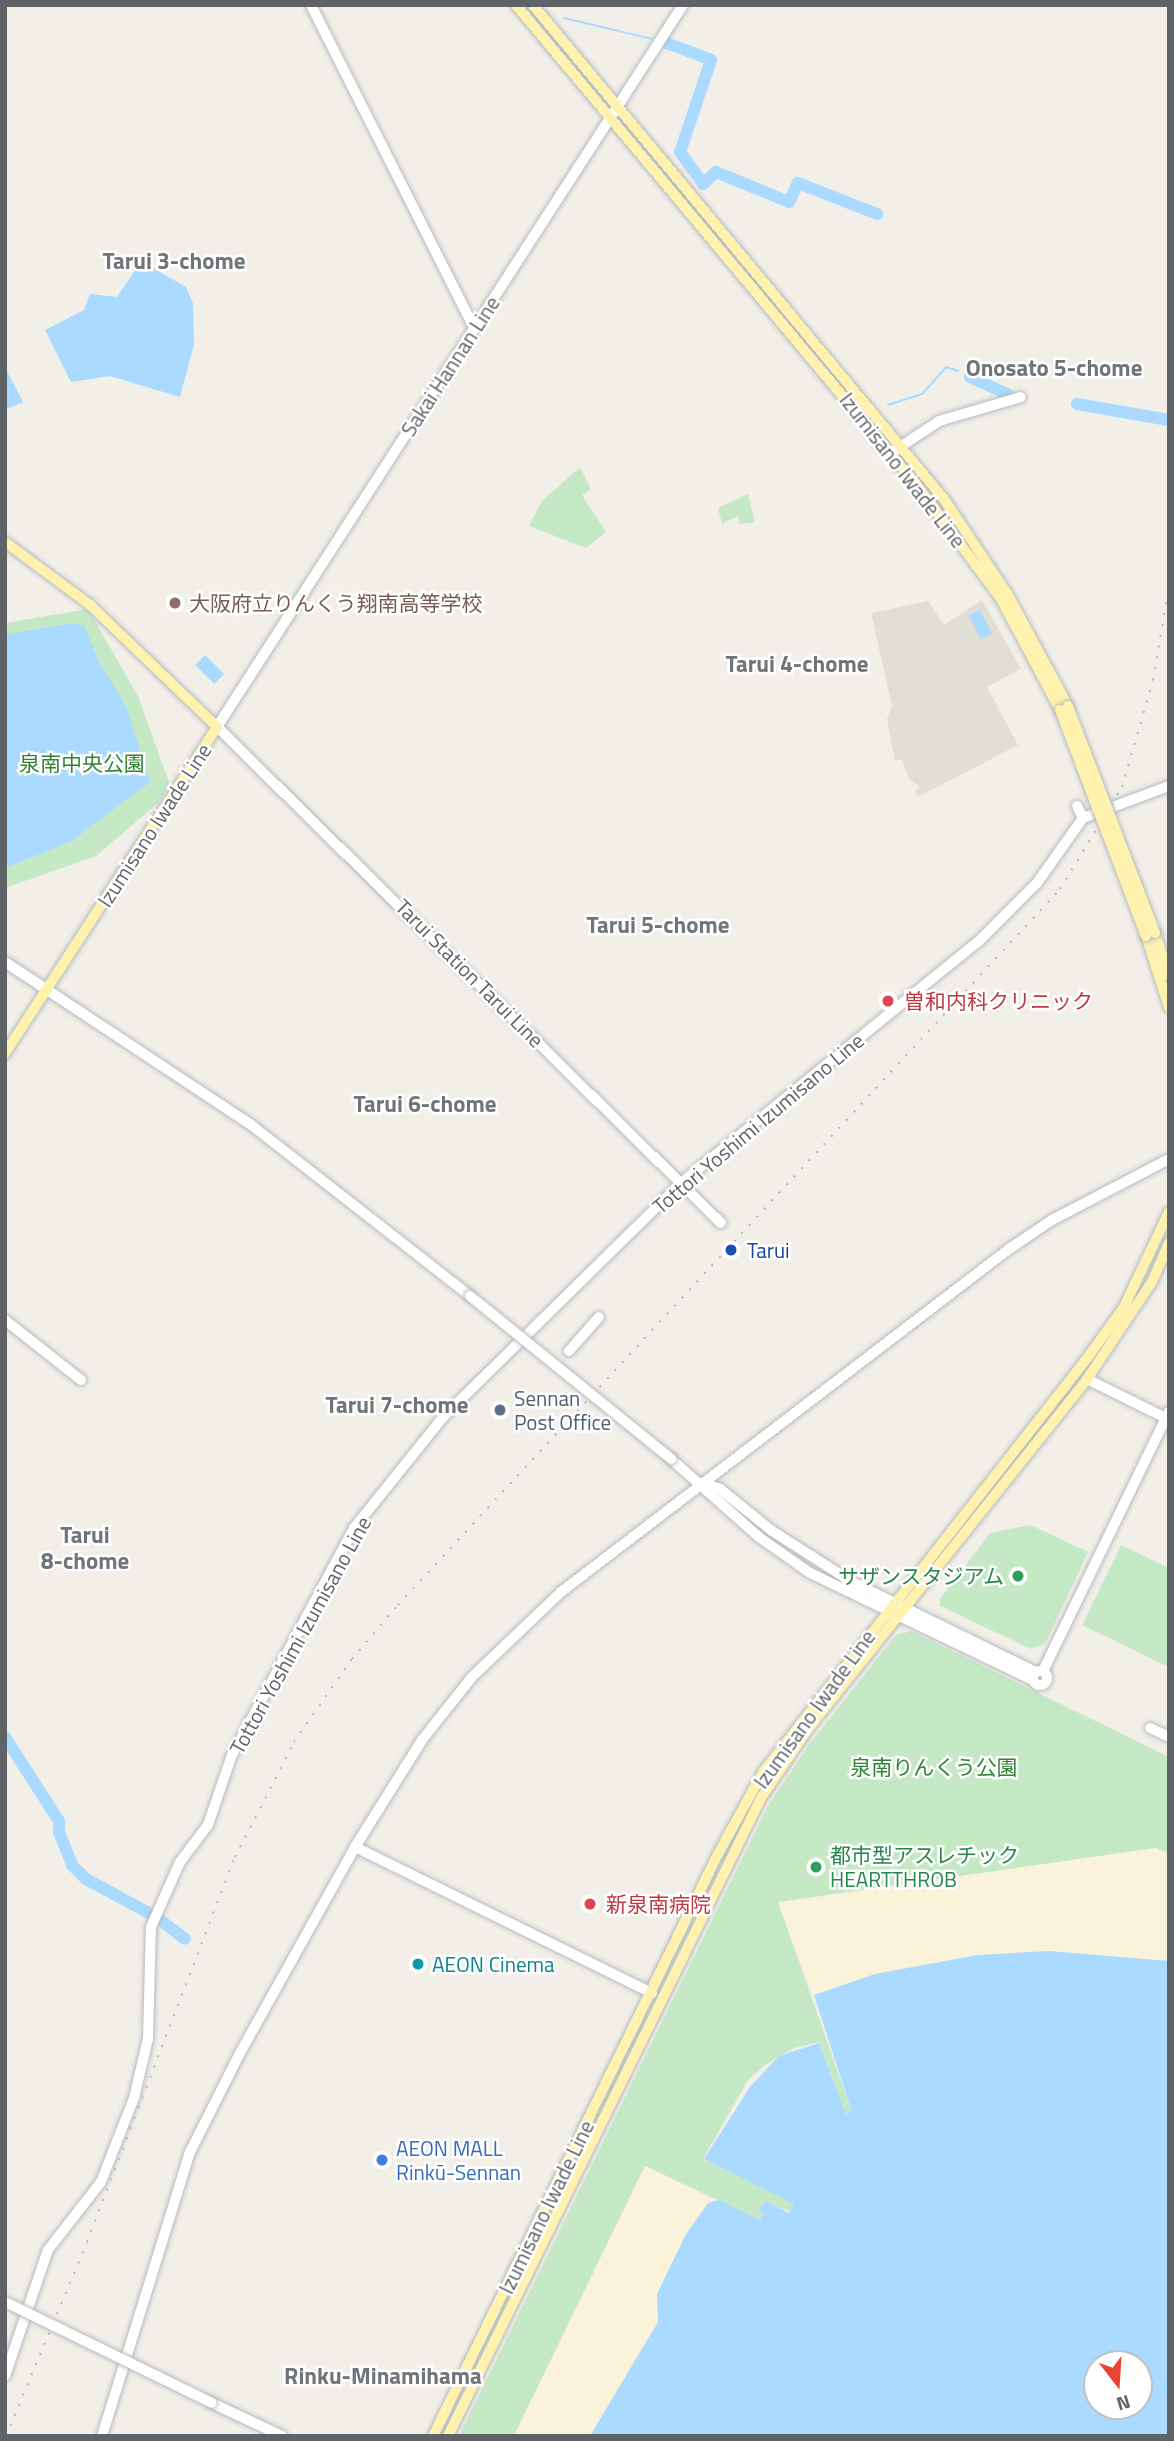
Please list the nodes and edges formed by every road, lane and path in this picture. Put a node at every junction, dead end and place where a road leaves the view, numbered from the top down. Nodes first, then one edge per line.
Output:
1 (311, 5) edge
2 (516, 5) edge
3 (533, 5) edge
4 (683, 5) edge
5 (617, 105) junction
6 (610, 118) junction
7 (474, 327) junction
8 (1021, 397) dead end
9 (902, 445) junction
10 (892, 453) junction
11 (5, 542) edge
12 (1064, 708) junction
13 (217, 727) junction
14 (1169, 786) edge
15 (1077, 806) dead end
16 (1083, 818) junction
17 (1150, 935) junction
18 (5, 962) edge
19 (1169, 976) edge
20 (46, 991) junction
21 (1169, 1007) edge
22 (5, 1054) edge
23 (1169, 1159) edge
24 (681, 1183) junction
25 (1169, 1212) edge
26 (720, 1223) dead end
27 (1169, 1243) edge
28 (599, 1317) dead end
29 (5, 1320) edge
30 (569, 1351) dead end
31 (1087, 1379) junction
32 (81, 1380) dead end
33 (1167, 1415) edge
34 (701, 1483) junction
35 (896, 1609) junction
36 (1150, 1728) dead end
37 (1169, 1737) edge
38 (355, 1847) junction
39 (652, 1993) junction
40 (5, 2302) edge
41 (5, 2376) edge
42 (102, 2436) edge
43 (282, 2436) edge
44 (433, 2436) edge
45 (449, 2436) edge

1 - 7 street
2 - 6 main road, Izumisano Iwade Line
3 - 5 main road, Izumisano Iwade Line
4 - 5 street, Sakai Hannan Line
5 - 6 street, Sakai Hannan Line
5 - 9 main road, Izumisano Iwade Line
6 - 7 street, Sakai Hannan Line
6 - 10 main road, Izumisano Iwade Line
7 - 13 street, Sakai Hannan Line
8 - 9 street
9 - 10 street
9 - 12 main road, Izumisano Iwade Line
10 - 12 main road, Izumisano Iwade Line
11 - 13 main road, Izumisano Iwade Line
12 - 17 main road, Izumisano Iwade Line, bridge
13 - 20 main road, Izumisano Iwade Line
13 - 24 street, Tarui Station Tarui Line
14 - 16 street
15 - 16 street
16 - 24 street, Tottori Yoshimi Izumisano Line
17 - 19 main road, Izumisano Iwade Line
17 - 21 main road, Izumisano Iwade Line
18 - 20 street
20 - 22 main road, Izumisano Iwade Line
20 - 34 street, bridge
23 - 34 street
24 - 26 street, Tarui Station Tarui Line
24 - 41 street, Tottori Yoshimi Izumisano Line
25 - 35 main road, Izumisano Iwade Line
27 - 31 main road, Izumisano Iwade Line
28 - 30 street
29 - 32 street
31 - 33 street
31 - 35 main road, Izumisano Iwade Line
33 - 35 street
34 - 35 street
34 - 38 street
35 - 39 main road, Izumisano Iwade Line
35 - 45 main road, Izumisano Iwade Line
36 - 37 street
38 - 39 street
38 - 42 street
39 - 44 main road, Izumisano Iwade Line
40 - 43 street, bridge

